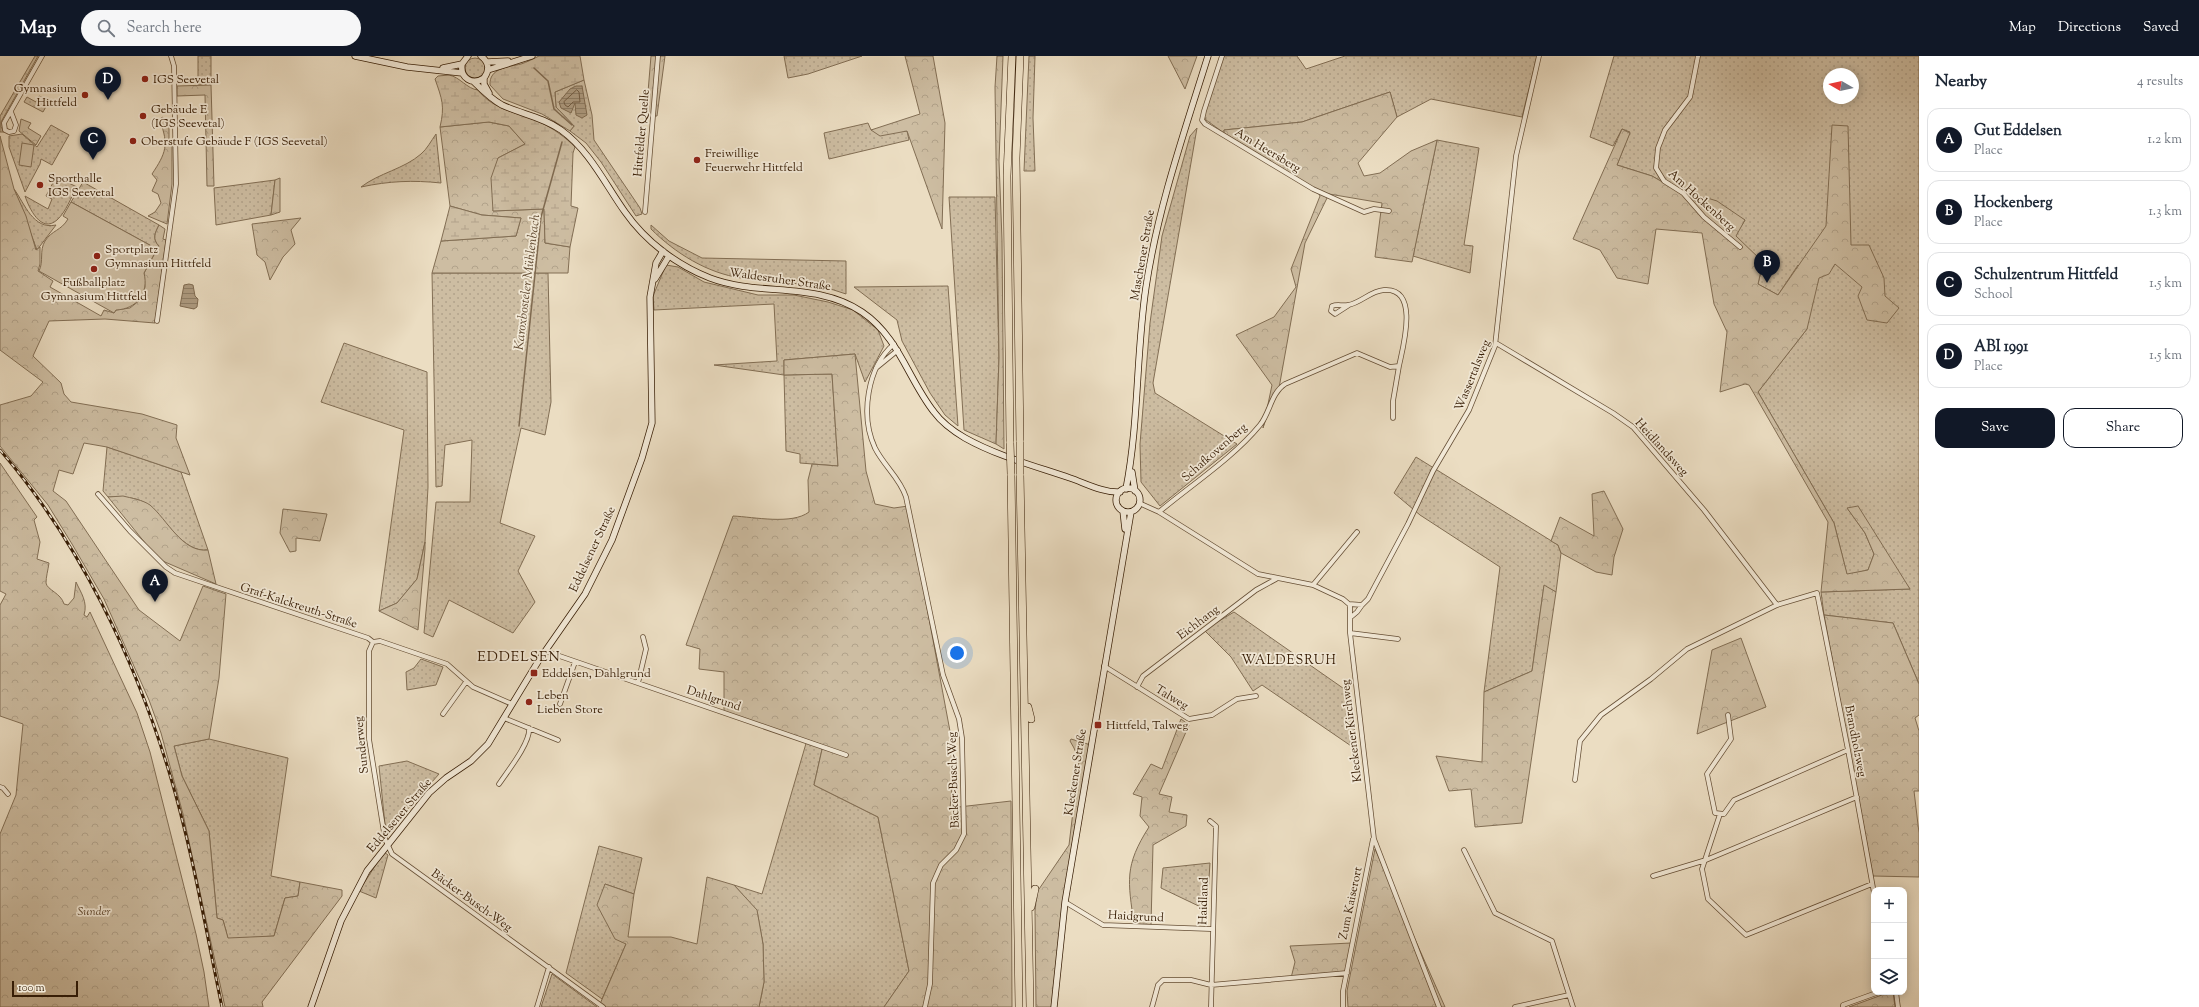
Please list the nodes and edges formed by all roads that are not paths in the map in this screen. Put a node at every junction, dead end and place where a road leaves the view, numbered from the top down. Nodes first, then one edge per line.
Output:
1 (42, 56) edge
2 (171, 56) edge
3 (355, 56) edge
4 (468, 56) edge
5 (482, 56) edge
6 (532, 56) edge
7 (658, 56) edge
8 (1012, 56) edge
9 (1020, 56) edge
10 (1208, 56) edge
11 (1222, 56) edge
12 (1539, 56) edge
13 (1698, 56) edge
14 (518, 60) junction
15 (487, 62) junction
16 (462, 64) junction
17 (433, 69) junction
18 (488, 70) junction
19 (462, 73) junction
20 (484, 78) junction
21 (474, 82) junction
22 (501, 104) junction
23 (11, 112) junction
24 (1389, 211) dead end
25 (645, 212) dead end
26 (1740, 247) dead end
27 (663, 251) junction
28 (669, 256) junction
29 (653, 281) junction
30 (1348, 305) dead end
31 (157, 321) dead end
32 (894, 343) junction
33 (1496, 343) junction
34 (898, 350) junction
35 (1399, 366) junction
36 (876, 368) junction
37 (1393, 418) dead end
38 (1131, 464) junction
39 (1100, 488) junction
40 (1126, 489) junction
41 (1135, 491) junction
42 (1120, 492) junction
43 (98, 494) dead end
44 (1116, 499) junction
45 (1139, 504) junction
46 (1123, 511) junction
47 (1131, 512) junction
48 (1158, 512) junction
49 (1357, 532) dead end
50 (1126, 542) junction
51 (1276, 579) junction
52 (1313, 585) junction
53 (1350, 604) junction
54 (1362, 605) junction
55 (1777, 605) junction
56 (1351, 617) junction
57 (1350, 633) junction
58 (643, 637) dead end
59 (1398, 639) dead end
60 (373, 642) junction
61 (545, 651) junction
62 (575, 662) junction
63 (1104, 666) junction
64 (466, 682) junction
65 (638, 683) junction
66 (1137, 687) junction
67 (1025, 696) junction
68 (1256, 696) dead end
69 (512, 704) junction
70 (560, 704) dead end
71 (443, 714) dead end
72 (1728, 715) dead end
73 (504, 718) junction
74 (1031, 720) dead end
75 (529, 728) junction
76 (558, 740) dead end
77 (1848, 750) junction
78 (846, 755) dead end
79 (1575, 780) dead end
80 (499, 784) dead end
81 (0, 787) edge
82 (8, 794) dead end
83 (1856, 798) junction
84 (1720, 814) junction
85 (1210, 821) dead end
86 (1374, 839) junction
87 (386, 846) junction
88 (1464, 850) dead end
89 (1706, 860) junction
90 (1652, 876) dead end
91 (1872, 884) junction
92 (1873, 887) edge
93 (1035, 888) dead end
94 (1065, 902) junction
95 (1028, 919) junction
96 (1211, 929) junction
97 (549, 967) junction
98 (1347, 973) junction
99 (1211, 985) junction
100 (1570, 995) junction
101 (1871, 995) edge
102 (1896, 995) edge
103 (311, 1007) edge
104 (537, 1007) edge
105 (604, 1007) edge
106 (925, 1007) edge
107 (1019, 1007) edge
108 (1030, 1007) edge
109 (1054, 1007) edge
110 (1152, 1007) edge
111 (1211, 1007) edge
112 (1343, 1007) edge
113 (1439, 1007) edge
114 (1515, 1007) edge
115 (1573, 1007) edge
116 (1843, 1007) edge
117 (1898, 1007) edge

1 - 23 street
2 - 31 street
3 - 17 street
4 - 16 street
5 - 15 street
6 - 14 street
7 - 25 street, Hittfelder Quelle
8 - 107 highway, bridge
9 - 67 highway, bridge
10 - 38 street, Maschener Straße
11 - 24 street, Am Heersberg
12 - 33 street, Wassertalsweg
13 - 26 street, Am Hockenberg
14 - 15 street
14 - 18 street
15 - 18 street
16 - 17 street
16 - 19 street
17 - 19 street
18 - 20 street
19 - 21 street, Waldesruher Straße
20 - 21 street
20 - 22 street, Waldesruher Straße
21 - 22 street, Waldesruher Straße
22 - 27 street, Waldesruher Straße
23 - 23 street
27 - 28 street, Waldesruher Straße
27 - 29 street, Eddelsener Straße
28 - 29 street, Eddelsener Straße
28 - 32 street, Waldesruher Straße
29 - 61 street, Eddelsener Straße
30 - 35 street
32 - 34 street, Waldesruher Straße
32 - 36 street, Bäcker-Busch-Weg
33 - 54 street, Wassertalsweg
33 - 55 street, Heidlandsweg
34 - 36 street
34 - 39 street, Waldesruher Straße
35 - 37 street
35 - 48 street, Schafkovenberg
36 - 106 street, Bäcker-Busch-Weg
38 - 40 street, Maschener Straße
38 - 41 street, Maschener Straße
39 - 42 street, Waldesruher Straße
39 - 44 street, Waldesruher Straße
40 - 41 street
40 - 42 street
41 - 45 street
42 - 44 street
43 - 60 street, Graf-Kalckreuth-Straße
44 - 46 street
45 - 47 street
45 - 48 street
46 - 47 street
46 - 50 street, Kleckener Straße
47 - 50 street, Kleckener Straße
48 - 51 street
49 - 52 street
50 - 63 street, Kleckener Straße
51 - 52 street
51 - 66 street, Eichhang
52 - 53 street
53 - 54 street
53 - 56 street, Kleckener Kirchweg
54 - 56 street, Wassertalsweg
55 - 77 street, Brandholzweg
55 - 79 street
56 - 57 street, Kleckener Kirchweg
57 - 59 street
57 - 86 street, Kleckener Kirchweg
58 - 65 street
60 - 64 street, Graf-Kalckreuth-Straße
60 - 87 street, Sunderweg
61 - 62 street, Dahlgrund
61 - 69 street, Eddelsener Straße
62 - 65 street, Dahlgrund
62 - 70 street
63 - 66 street, Talweg
63 - 94 street, Kleckener Straße
64 - 69 street, Graf-Kalckreuth-Straße
64 - 71 street
65 - 78 street, Dahlgrund
66 - 68 street, Talweg
67 - 74 highway
67 - 95 highway
69 - 73 street, Eddelsener Straße
72 - 84 street
73 - 75 street
73 - 87 street, Eddelsener Straße
75 - 76 street
75 - 80 street
77 - 83 street, Brandholzweg
77 - 84 street
81 - 82 street
83 - 89 street
83 - 91 street, Brandholzweg
84 - 89 street
85 - 96 street, Haidland
86 - 98 street, Zum Kaiserort
86 - 113 street, Kleckener Kirchweg
87 - 97 street, Bäcker-Busch-Weg
87 - 103 street, Eddelsener Straße
88 - 100 street
89 - 90 street
89 - 91 street
91 - 92 street, Brandholzweg
93 - 95 highway
94 - 96 street, Haidgrund
94 - 109 street, Kleckener Straße
95 - 108 highway
96 - 99 street, Haidland
97 - 104 street
97 - 105 street, Bäcker-Busch-Weg
98 - 99 street
98 - 112 street, Zum Kaiserort
99 - 110 street
99 - 111 street, Haidland
100 - 114 street
100 - 115 street
101 - 116 street
102 - 117 street

